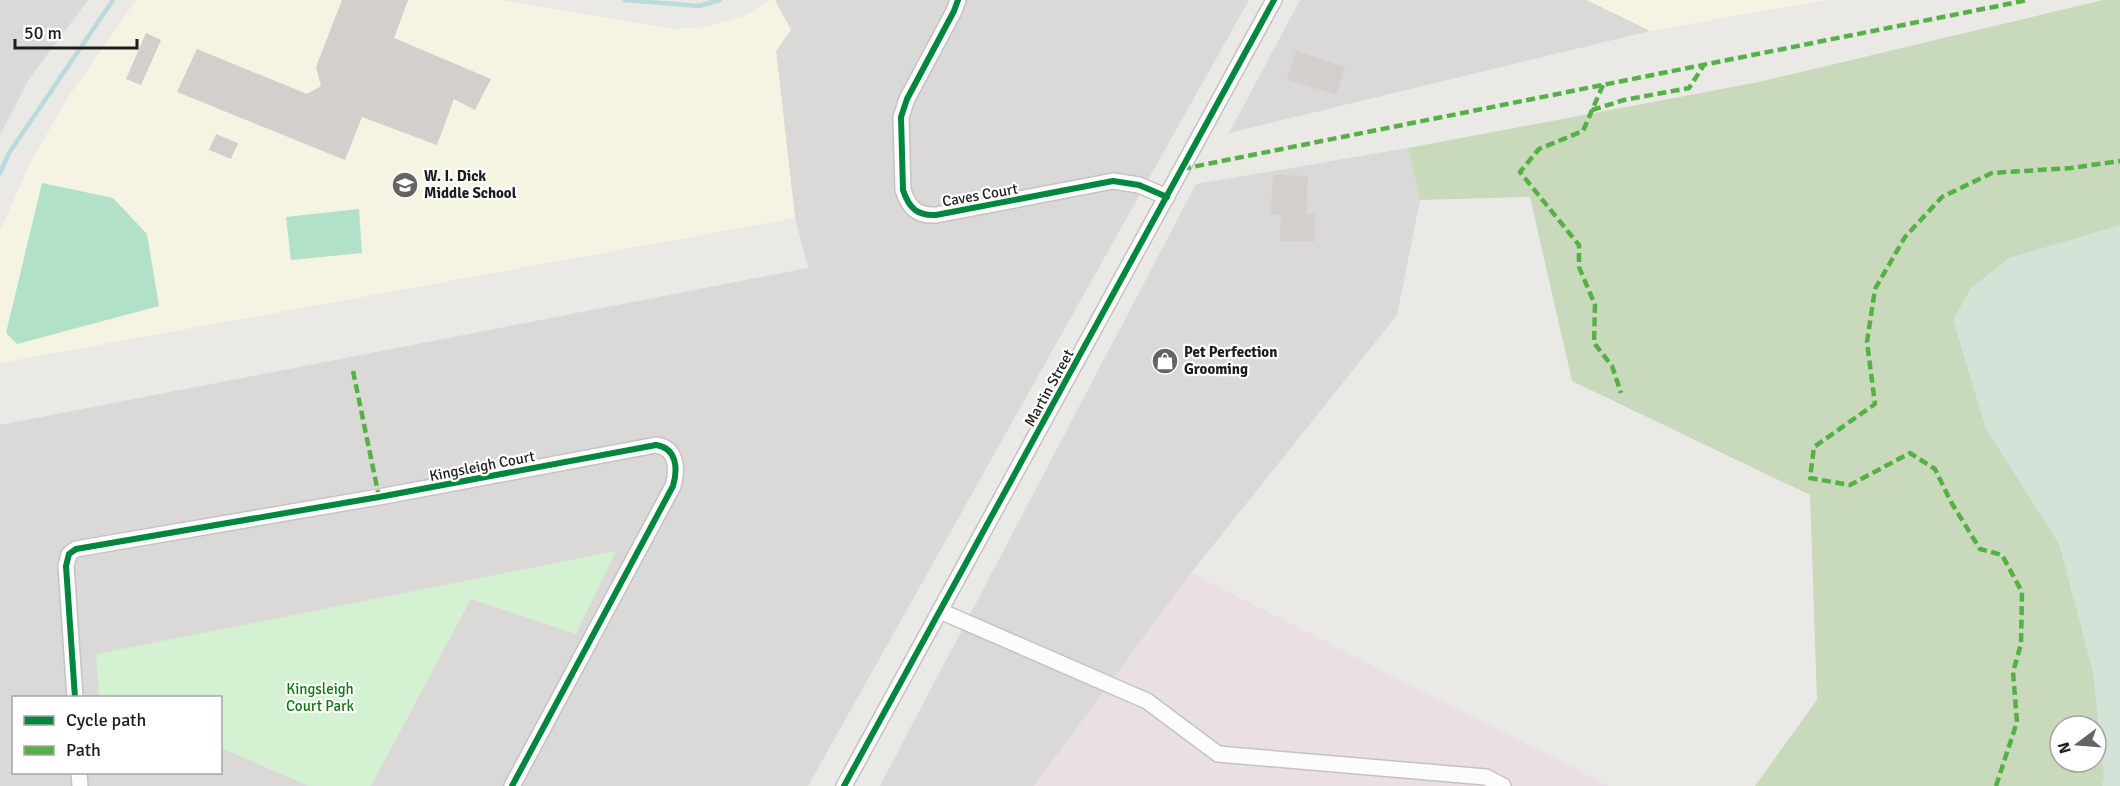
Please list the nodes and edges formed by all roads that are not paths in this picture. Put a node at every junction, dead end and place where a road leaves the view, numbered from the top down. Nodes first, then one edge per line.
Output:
1 (958, 0) edge
2 (1274, 0) edge
3 (1167, 197) junction
4 (940, 611) junction
5 (75, 696) edge
6 (512, 786) edge
7 (844, 786) edge
8 (1503, 786) edge

1 - 3 street, Caves Court
2 - 3 street, Martin Street
3 - 4 street, Martin Street
4 - 7 street, Martin Street
4 - 8 street
5 - 6 street, Kingsleigh Court

